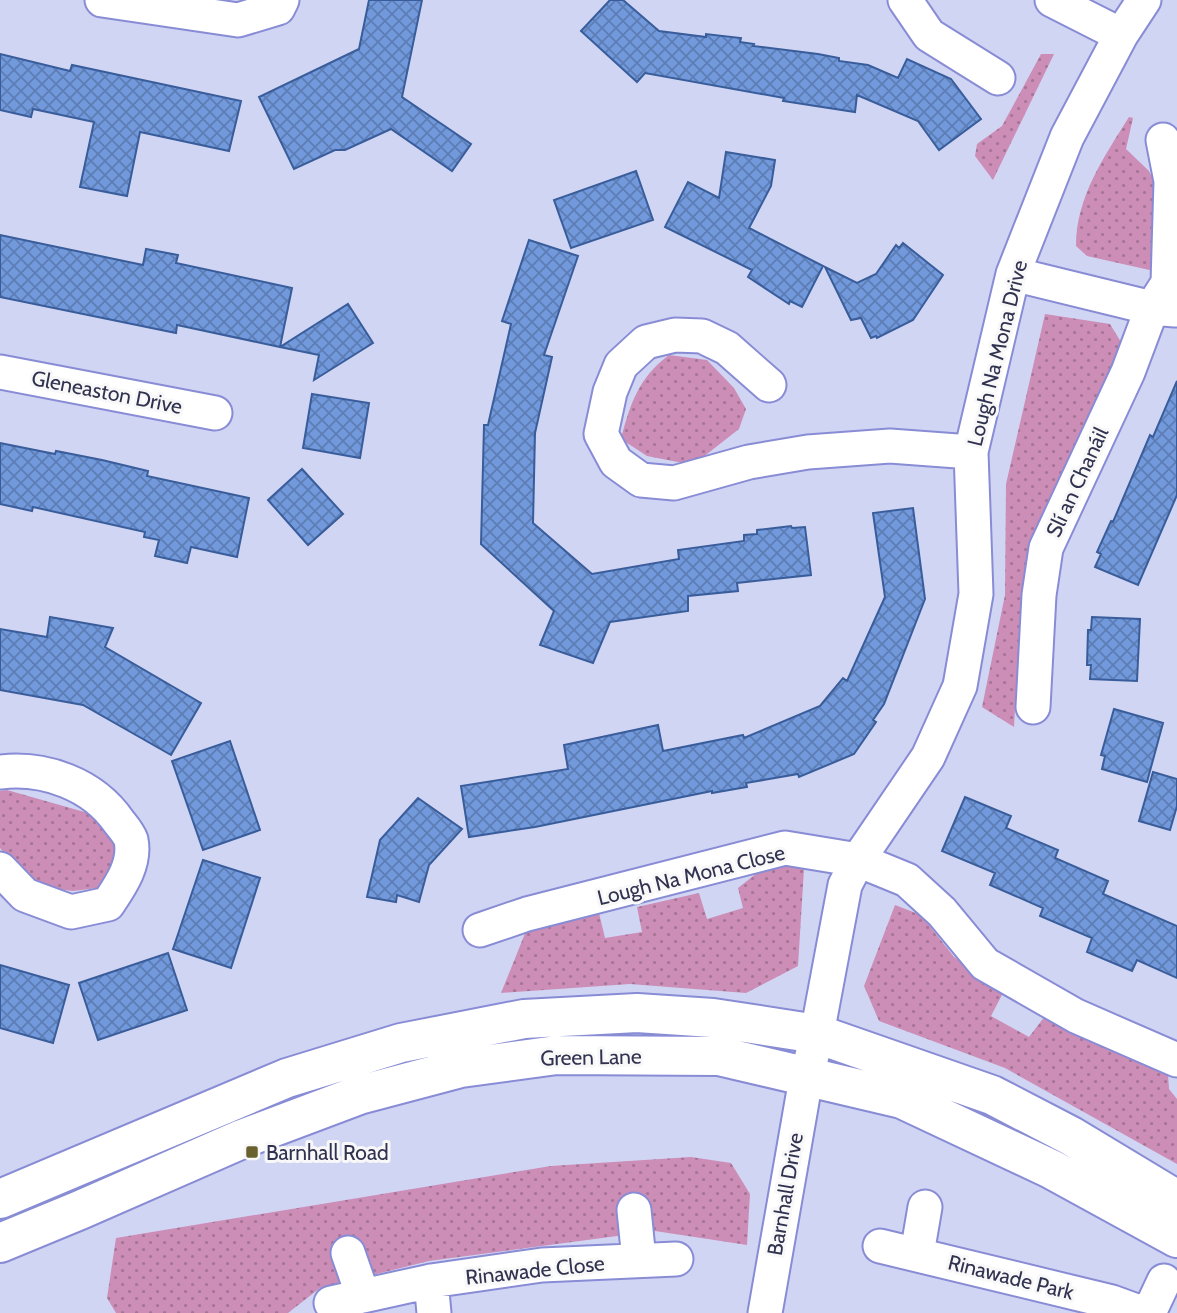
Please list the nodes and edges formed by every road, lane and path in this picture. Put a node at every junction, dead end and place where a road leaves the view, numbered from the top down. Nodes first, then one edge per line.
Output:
1 (102, 0) edge
2 (282, 0) edge
3 (905, 0) edge
4 (1052, 0) edge
5 (1144, 0) edge
6 (1121, 35) junction
7 (998, 78) dead end
8 (1163, 140) dead end
9 (1013, 274) junction
10 (1165, 309) edge
11 (0, 372) edge
12 (769, 385) dead end
13 (215, 413) dead end
14 (971, 452) junction
15 (1033, 707) dead end
16 (0, 772) edge
17 (858, 860) junction
18 (0, 869) edge
19 (480, 930) dead end
20 (524, 1019) junction
21 (817, 1034) junction
22 (1177, 1060) edge
23 (807, 1075) junction
24 (1051, 1168) junction
25 (0, 1199) edge
26 (1177, 1200) edge
27 (925, 1207) dead end
28 (80, 1210) junction
29 (634, 1210) dead end
30 (0, 1217) edge
31 (1177, 1238) edge
32 (0, 1243) edge
33 (880, 1245) dead end
34 (348, 1253) dead end
35 (917, 1254) junction
36 (676, 1259) dead end
37 (639, 1260) junction
38 (1164, 1281) dead end
39 (433, 1297) edge
40 (765, 1313) edge
41 (1142, 1313) edge
42 (1149, 1313) edge

1 - 2 street
3 - 7 street
4 - 6 street
5 - 6 street, Lough Na Mona Drive
6 - 9 street, Lough Na Mona Drive
8 - 10 street, Slí an Chanáil
9 - 10 street
9 - 14 street, Lough Na Mona Drive
10 - 15 street, Slí an Chanáil
11 - 13 street, Gleneaston Drive
12 - 14 street
14 - 17 street, Lough Na Mona Drive
16 - 18 street
17 - 19 street, Lough Na Mona Close
17 - 21 street, Lough Na Mona Drive
17 - 22 street, Lough Na Mona Close
20 - 21 street, Green Lane
20 - 23 street
20 - 25 street, Green Lane
21 - 23 street, Lough Na Mona Drive
21 - 24 street
21 - 26 street, Green Lane
23 - 24 street, Green Lane
23 - 28 street, Green Lane
23 - 40 street, Barnhall Drive
24 - 31 street, Green Lane
27 - 35 street
28 - 30 street
28 - 32 street, Green Lane
29 - 37 street
33 - 35 street, Rinawade Park
34 - 39 street, Rinawade Close
35 - 41 street, Rinawade Park
36 - 37 street, Rinawade Close
37 - 39 street, Rinawade Close
38 - 42 street

